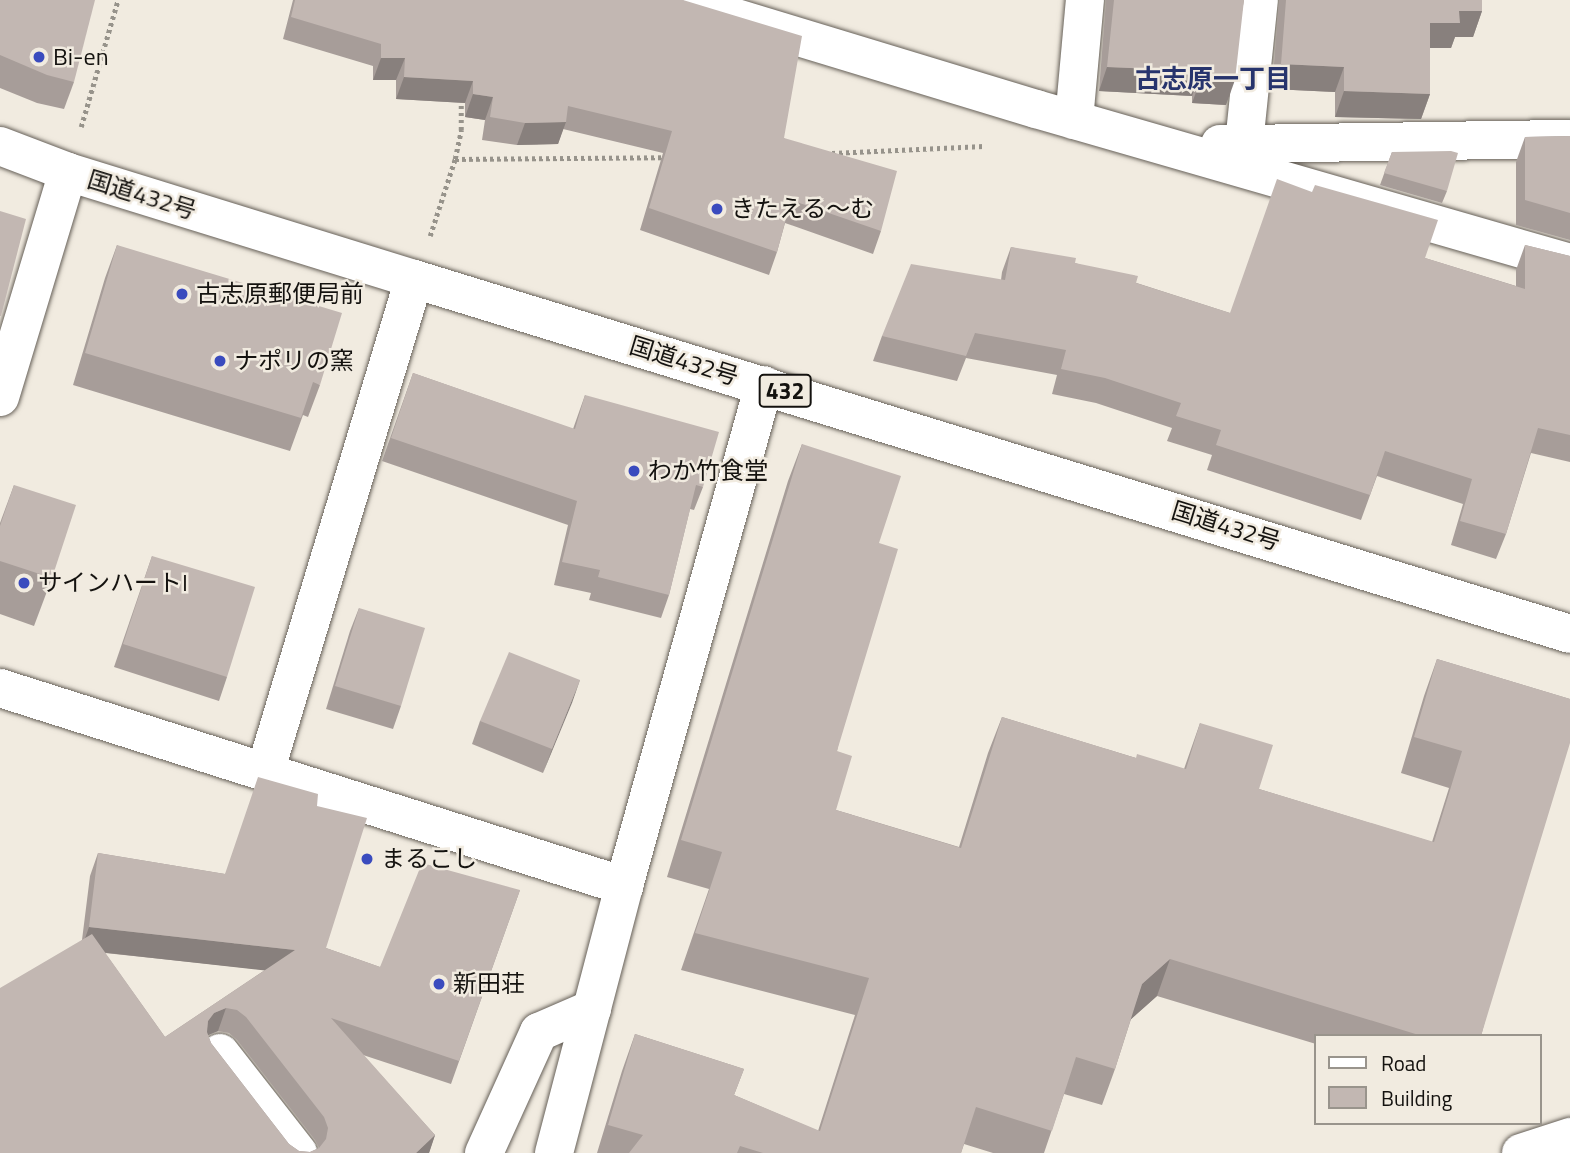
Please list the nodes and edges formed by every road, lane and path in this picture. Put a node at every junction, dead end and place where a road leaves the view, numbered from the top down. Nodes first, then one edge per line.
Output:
1 (118, 0) edge
2 (677, 0) edge
3 (1085, 0) edge
4 (1259, 0) edge
5 (461, 91) edge
6 (1074, 120) junction
7 (1570, 139) edge
8 (1155, 142) junction
9 (1244, 144) junction
10 (0, 146) edge
11 (998, 146) dead end
12 (821, 153) edge
13 (673, 156) edge
14 (455, 159) junction
15 (68, 172) junction
16 (1570, 263) edge
17 (414, 279) junction
18 (764, 385) junction
19 (0, 397) edge
20 (1570, 634) edge
21 (0, 688) edge
22 (265, 772) junction
23 (624, 886) junction
24 (592, 1009) junction
25 (220, 1054) edge
26 (1570, 1137) edge
27 (298, 1153) edge
28 (484, 1153) edge
29 (554, 1153) edge
30 (1521, 1153) edge

1 - 15 path
2 - 6 main road
3 - 6 main road
4 - 9 main road
5 - 14 path
6 - 8 main road
7 - 9 main road
8 - 9 main road
8 - 16 main road
10 - 15 main road, 国道432号 / 432
11 - 12 path
13 - 14 path
14 - 17 path
15 - 17 main road, 国道432号 / 432
15 - 19 main road
17 - 18 main road, 国道432号 / 432
17 - 22 main road
18 - 20 main road, 国道432号 / 432
18 - 23 main road
21 - 22 main road
22 - 23 main road
23 - 24 main road
24 - 28 main road
24 - 29 main road
25 - 27 main road
26 - 30 main road

